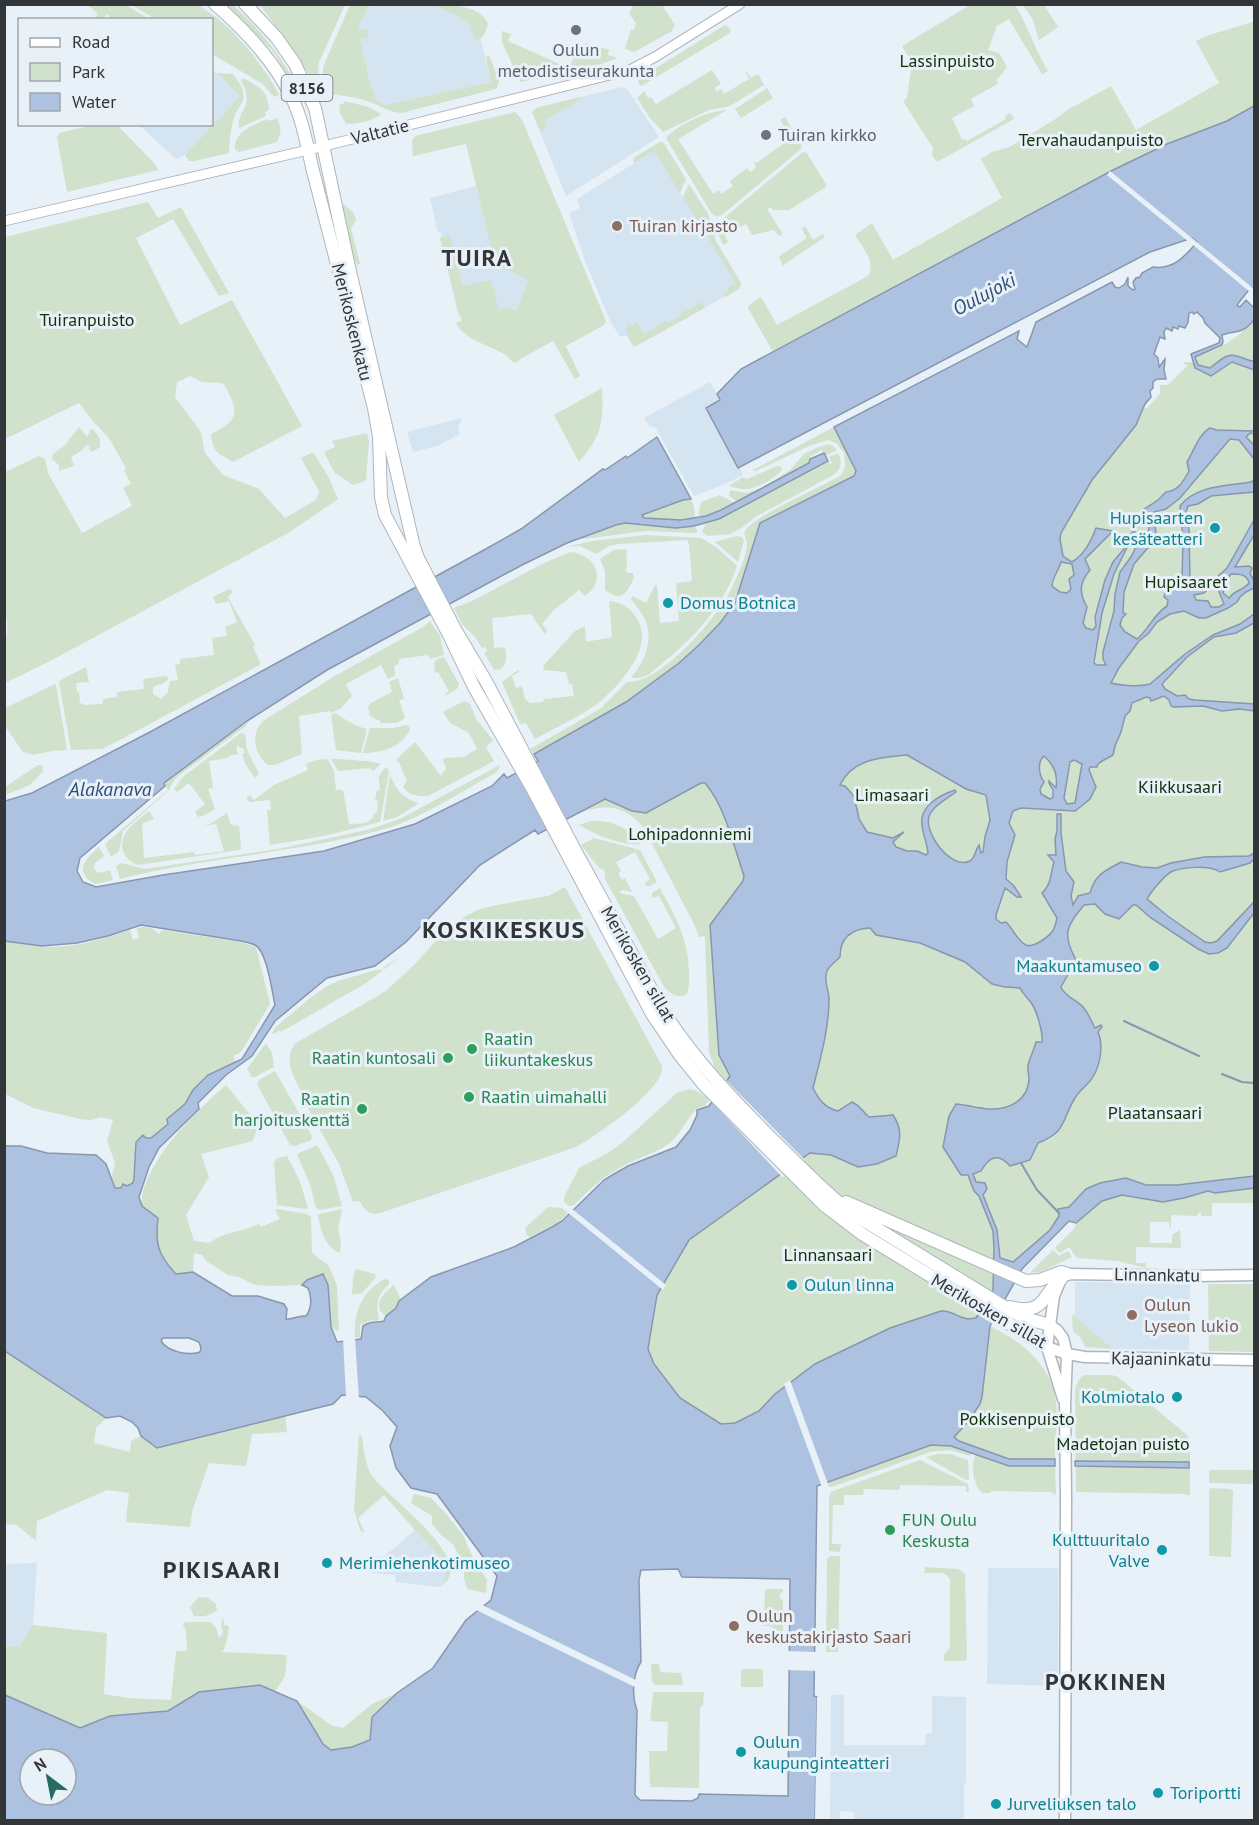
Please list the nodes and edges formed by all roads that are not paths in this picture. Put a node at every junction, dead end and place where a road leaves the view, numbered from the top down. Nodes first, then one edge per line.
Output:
1 (215, 4) edge
2 (740, 4) edge
3 (249, 7) edge
4 (324, 146) junction
5 (308, 150) junction
6 (4, 221) edge
7 (401, 487) joint
8 (381, 497) joint
9 (413, 559) junction
10 (821, 1193) junction
11 (1254, 1275) edge
12 (1065, 1276) junction
13 (977, 1298) junction
14 (1012, 1314) junction
15 (1050, 1325) junction
16 (1047, 1347) junction
17 (1068, 1354) junction
18 (1254, 1360) edge
19 (1065, 1405) junction
20 (1065, 1821) edge

1 - 5 main road, 8156
2 - 4 street, Valtatie
3 - 4 main road, 8156
4 - 5 street, Valtatie
4 - 7 main road, Merikoskenkatu
5 - 6 street, Valtatie
5 - 8 main road, Merikoskenkatu
7 - 9 main road, Merikosken sillat
8 - 9 main road, Merikosken sillat
9 - 10 main road, Merikosken sillat
10 - 12 main road
10 - 13 main road, Merikosken sillat
11 - 12 main road, Linnankatu
12 - 14 main road
12 - 15 main road
13 - 14 main road, Merikosken sillat
13 - 14 main road, Merikosken sillat
14 - 15 main road, Merikosken sillat
14 - 16 main road, Merikosken sillat
15 - 16 main road
15 - 17 main road, Merikosken sillat
16 - 17 main road, Merikosken sillat
16 - 19 main road
17 - 18 main road, Kajaaninkatu
17 - 19 main road
19 - 20 main road

